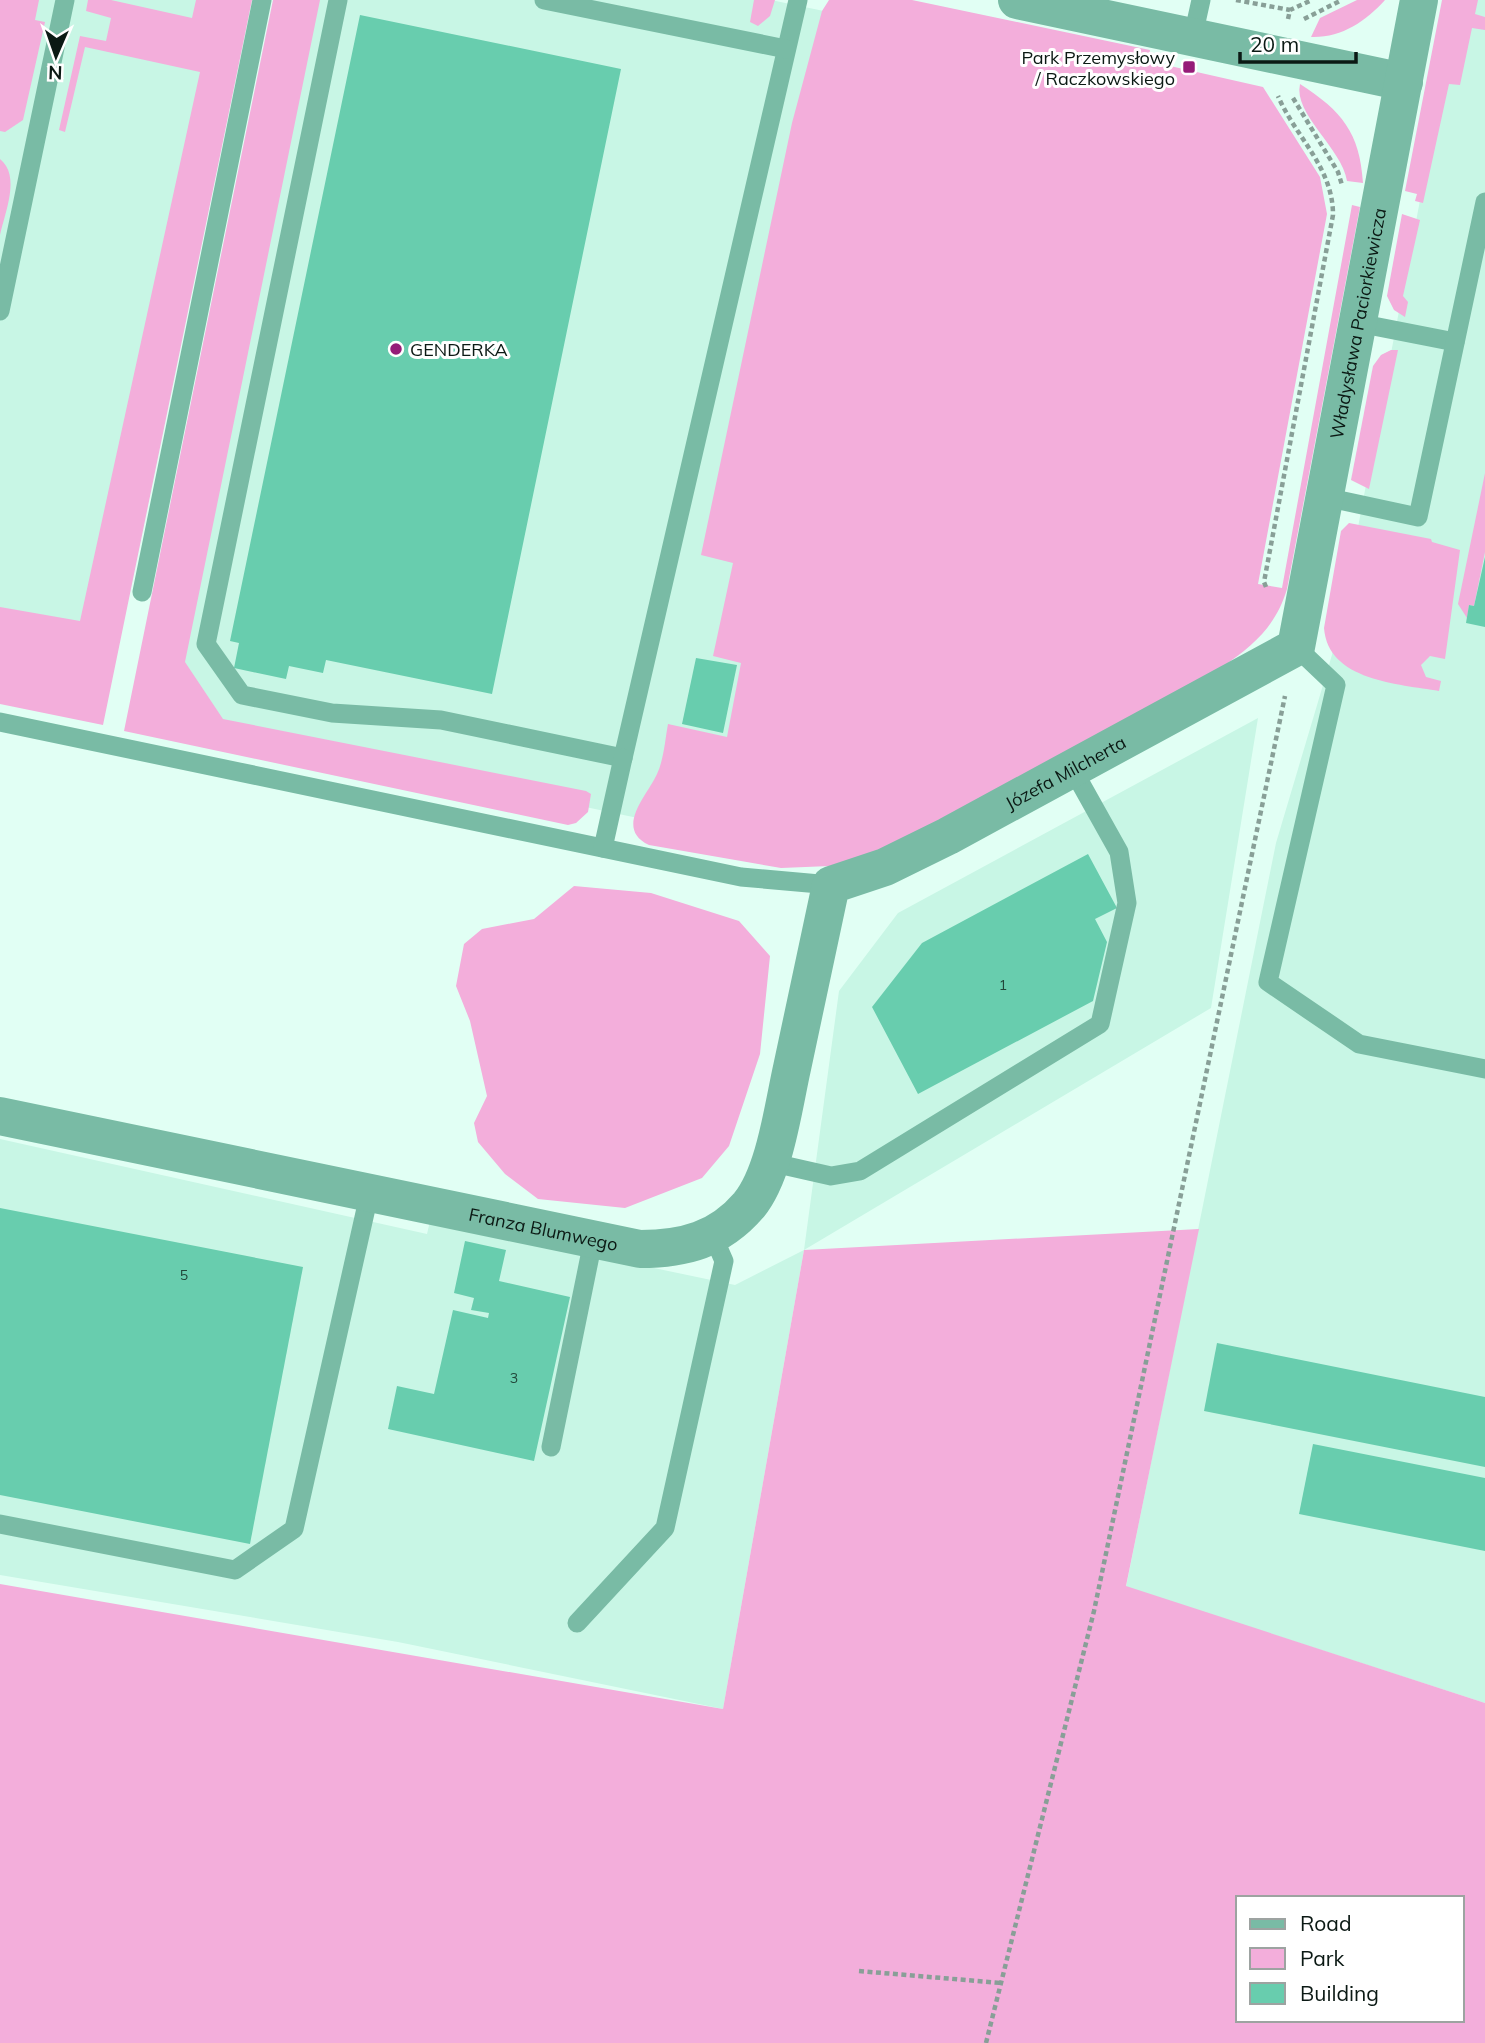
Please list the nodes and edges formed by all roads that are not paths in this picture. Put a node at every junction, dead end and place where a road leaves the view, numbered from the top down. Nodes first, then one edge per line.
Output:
1 (65, 0) edge
2 (262, 0) edge
3 (338, 0) edge
4 (544, 0) edge
5 (798, 0) edge
6 (1017, 0) edge
7 (1419, 0) edge
8 (1197, 18) edge
9 (786, 49) junction
10 (1404, 82) junction
11 (1485, 202) edge
12 (0, 311) edge
13 (1358, 323) junction
14 (1455, 342) junction
15 (1325, 497) junction
16 (142, 592) dead end
17 (1296, 647) junction
18 (0, 722) edge
19 (623, 758) junction
20 (1072, 768) junction
21 (603, 848) junction
22 (831, 885) junction
23 (1485, 1069) edge
24 (0, 1116) edge
25 (769, 1162) junction
26 (369, 1195) junction
27 (713, 1236) junction
28 (593, 1241) junction
29 (551, 1447) dead end
30 (0, 1524) edge
31 (577, 1623) dead end

1 - 12 lane
2 - 16 lane
3 - 19 lane
4 - 9 lane
5 - 9 lane
6 - 8 street
7 - 10 street, Władysława Paciorkiewicza
8 - 10 street
9 - 19 lane
10 - 13 street, Władysława Paciorkiewicza
11 - 14 lane
13 - 14 lane
13 - 15 street, Władysława Paciorkiewicza
14 - 15 lane
15 - 17 street, Władysława Paciorkiewicza
17 - 20 street, Józefa Milcherta
17 - 23 lane
18 - 21 lane
19 - 21 lane
20 - 22 street, Józefa Milcherta
20 - 25 lane
21 - 22 lane
22 - 25 street, Franza Blumwego
24 - 26 street, Franza Blumwego
25 - 27 street, Franza Blumwego
26 - 28 street, Franza Blumwego
26 - 30 lane
27 - 28 street, Franza Blumwego
27 - 31 lane
28 - 29 lane

